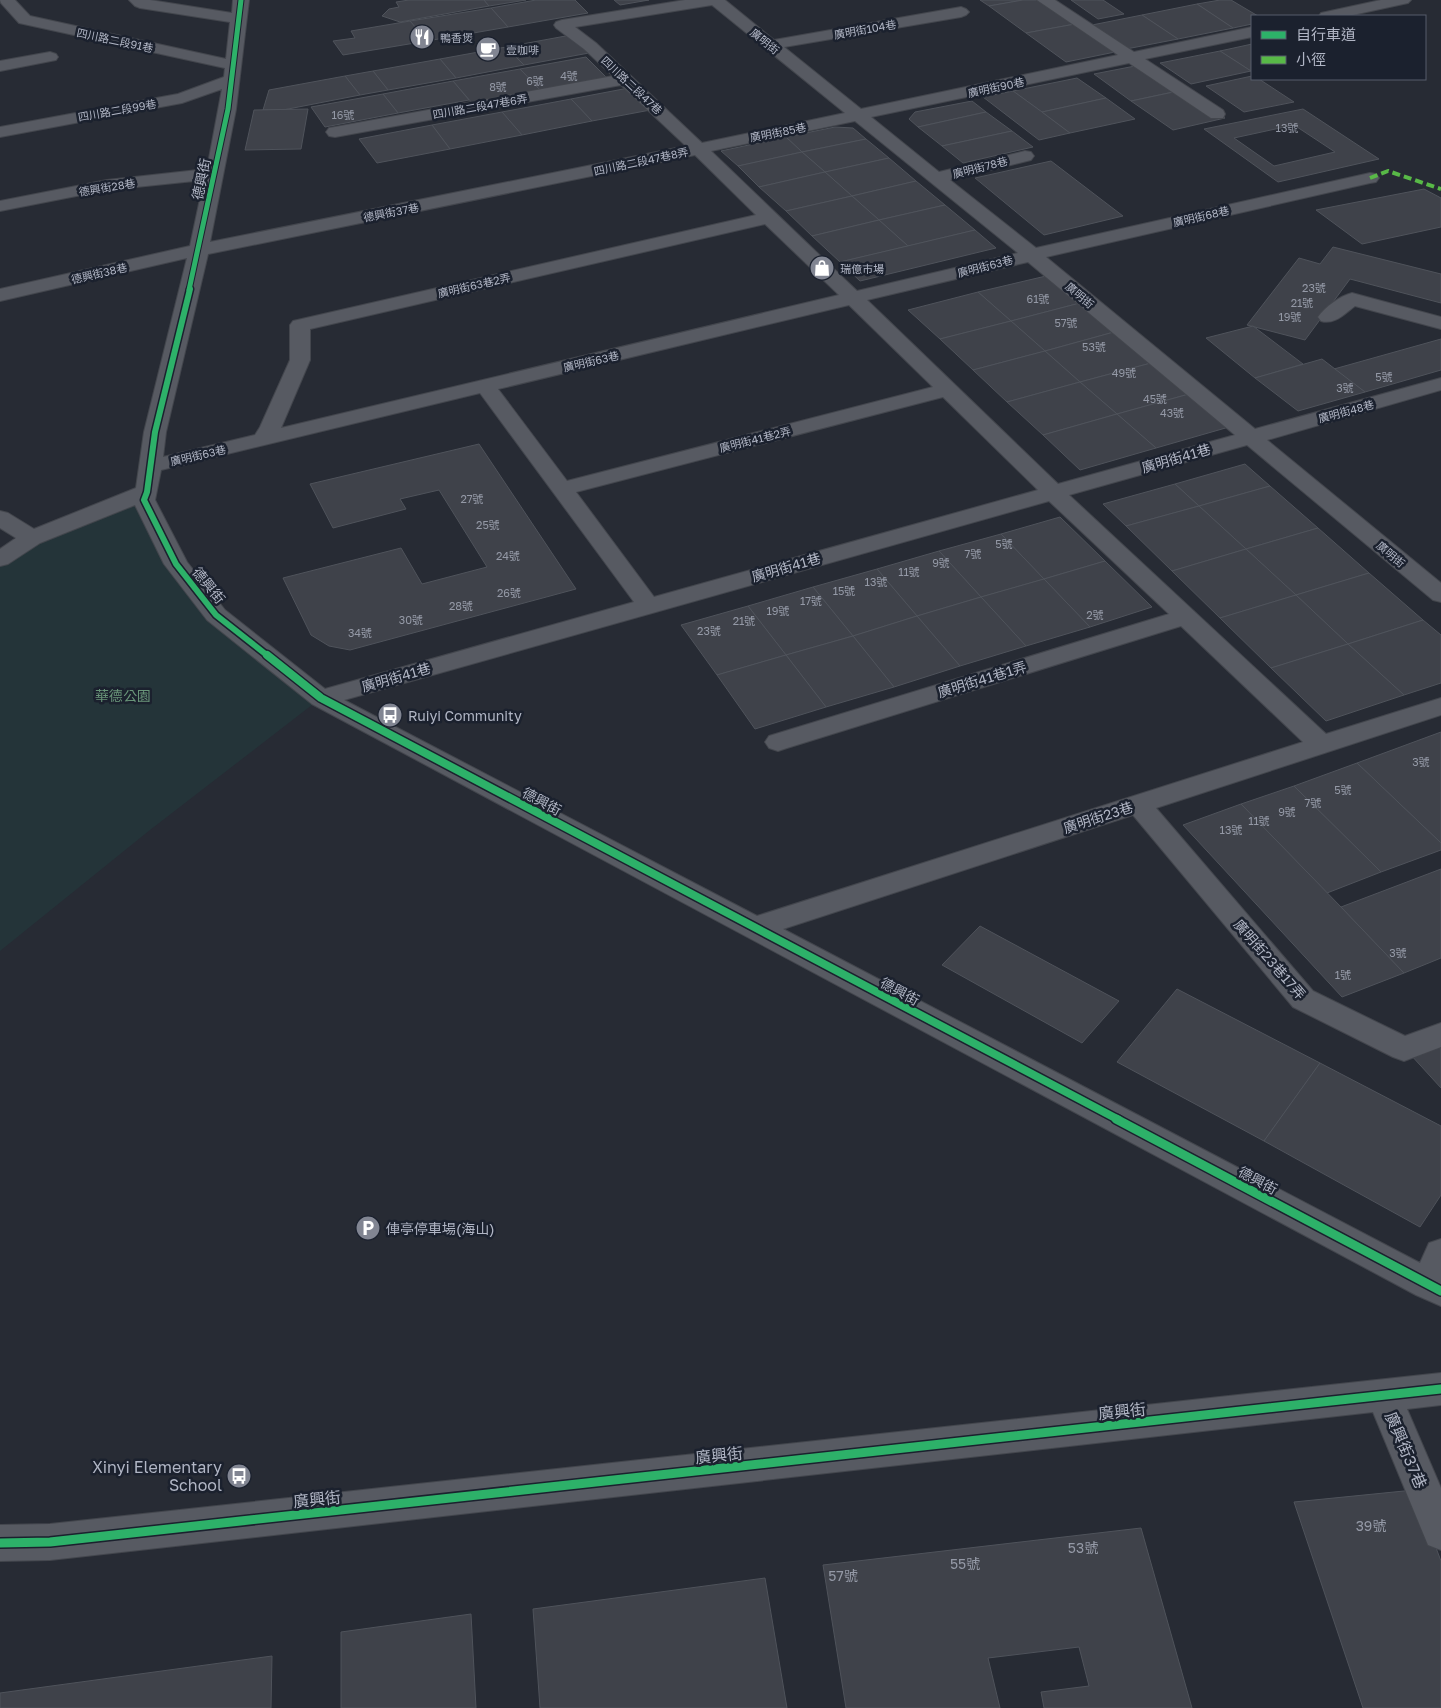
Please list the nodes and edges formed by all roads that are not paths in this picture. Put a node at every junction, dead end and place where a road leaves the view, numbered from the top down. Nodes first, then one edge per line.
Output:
1 (6, 0) edge
2 (137, 0) edge
3 (714, 0) edge
4 (1045, 0) edge
5 (1403, 0) edge
6 (593, 6) dead end
7 (240, 9) edge
8 (961, 12) dead end
9 (1332, 15) edge
10 (607, 18) junction
11 (1251, 32) edge
12 (770, 45) junction
13 (50, 57) dead end
14 (1134, 57) junction
15 (0, 66) edge
16 (232, 72) junction
17 (625, 79) junction
18 (1217, 114) dead end
19 (858, 116) junction
20 (0, 132) edge
21 (335, 132) dead end
22 (699, 148) junction
23 (1025, 156) dead end
24 (215, 174) junction
25 (583, 174) joint
26 (935, 178) junction
27 (1370, 178) dead end
28 (0, 206) edge
29 (770, 217) junction
30 (198, 250) junction
31 (1032, 255) junction
32 (0, 295) edge
33 (852, 298) junction
34 (1328, 317) dead end
35 (1441, 323) edge
36 (1441, 384) edge
37 (485, 386) junction
38 (947, 390) junction
39 (1251, 437) junction
40 (262, 440) junction
41 (151, 466) junction
42 (562, 489) junction
43 (148, 492) junction
44 (1053, 492) junction
45 (0, 518) edge
46 (32, 538) junction
47 (0, 559) edge
48 (1441, 595) edge
49 (649, 606) junction
50 (1186, 617) junction
51 (321, 698) junction
52 (1441, 706) edge
53 (778, 742) dead end
54 (1322, 745) junction
55 (1138, 804) junction
56 (754, 928) junction
57 (1441, 1035) edge
58 (1441, 1253) edge
59 (1435, 1288) edge
60 (1441, 1389) edge
61 (1384, 1396) junction
62 (1441, 1532) edge
63 (0, 1543) edge

1 - 16 street, 四川路二段91巷
2 - 7 street
3 - 10 street
3 - 12 street, 廣明街
4 - 14 street
5 - 9 street
6 - 10 street
7 - 16 street, 德興街
8 - 12 street, 廣明街104巷
10 - 17 street, 四川路二段47巷
11 - 14 street, 廣明街90巷
12 - 19 street, 廣明街
13 - 15 street
14 - 18 street
14 - 19 street, 廣明街90巷
16 - 20 street, 四川路二段99巷
16 - 24 street, 德興街
17 - 21 street, 四川路二段47巷6弄
17 - 22 street, 四川路二段47巷
19 - 22 street, 廣明街85巷
19 - 26 street, 廣明街
22 - 25 street, 四川路二段47巷8弄
22 - 29 street
23 - 26 street, 廣明街78巷
24 - 28 street, 德興街28巷
24 - 30 street, 德興街
25 - 30 street, 德興街37巷
26 - 31 street, 廣明街
27 - 31 street, 廣明街68巷
29 - 33 street
29 - 40 street, 廣明街63巷2弄
30 - 32 street, 德興街38巷
30 - 41 street, 德興街
31 - 33 street, 廣明街63巷
31 - 39 street, 廣明街
33 - 37 street, 廣明街63巷
33 - 38 street
34 - 35 street
36 - 39 street, 廣明街48巷
37 - 40 street, 廣明街63巷
37 - 42 street
38 - 42 street, 廣明街41巷2弄
38 - 44 street
39 - 44 street, 廣明街41巷
39 - 48 street, 廣明街
40 - 41 street, 廣明街63巷
41 - 43 street, 德興街
42 - 49 street
43 - 46 street
43 - 51 street, 德興街
44 - 49 street, 廣明街41巷
44 - 50 street
45 - 46 street
46 - 47 street
49 - 51 street, 廣明街41巷
50 - 53 street, 廣明街41巷1弄
50 - 54 street
51 - 56 street, 德興街
52 - 54 street, 廣明街23巷
54 - 55 street, 廣明街23巷
55 - 56 street, 廣明街23巷
55 - 57 street, 廣明街23巷17弄
56 - 59 street, 德興街
58 - 59 street
60 - 61 street, 廣興街
61 - 62 street, 廣興街37巷
61 - 63 street, 廣興街

